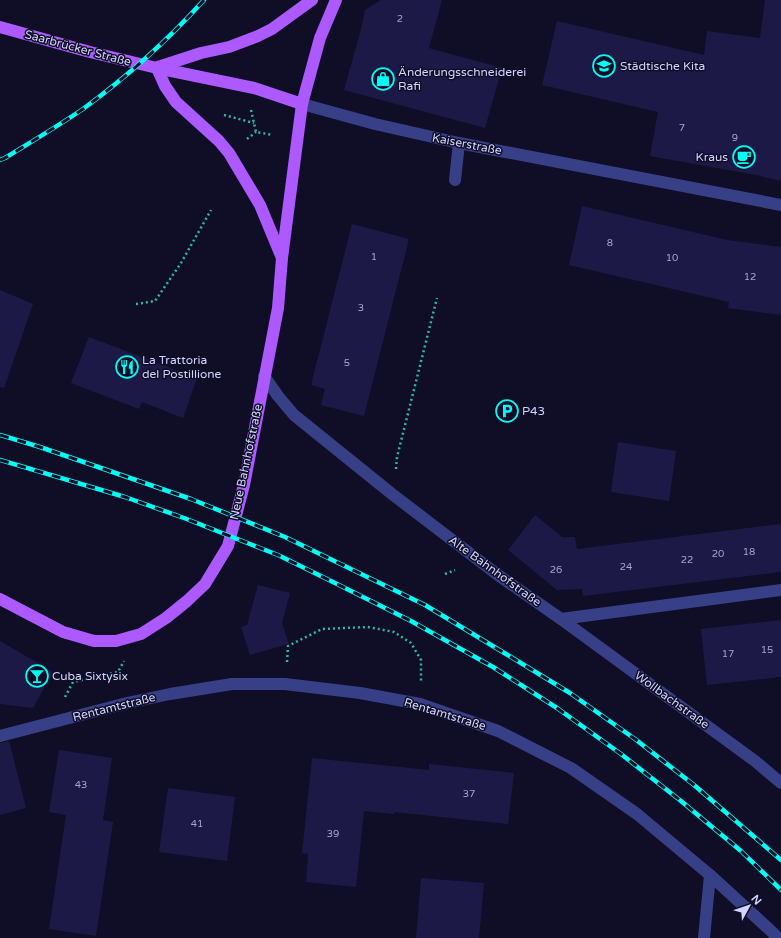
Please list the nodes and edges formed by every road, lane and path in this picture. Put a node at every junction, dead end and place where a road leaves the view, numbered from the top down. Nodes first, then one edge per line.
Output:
1 (312, 0) edge
2 (336, 0) edge
3 (0, 27) edge
4 (157, 68) junction
5 (250, 104) dead end
6 (302, 104) junction
7 (273, 135) dead end
8 (458, 143) junction
9 (455, 180) dead end
10 (781, 205) edge
11 (211, 210) dead end
12 (282, 258) junction
13 (437, 298) dead end
14 (136, 304) dead end
15 (264, 376) junction
16 (392, 494) junction
17 (781, 590) edge
18 (0, 599) edge
19 (561, 619) junction
20 (118, 672) dead end
21 (73, 682) dead end
22 (285, 684) junction
23 (420, 704) junction
24 (0, 736) edge
25 (781, 783) edge
26 (710, 875) junction
27 (704, 938) edge
28 (778, 938) edge

1 - 4 main road
2 - 6 main road, Neue Bahnhofstraße
3 - 4 main road, Saarbrücker Straße
4 - 6 main road, Kaiserstraße
4 - 12 main road
5 - 7 path
6 - 8 street, Kaiserstraße
6 - 12 main road, Neue Bahnhofstraße
8 - 9 street
8 - 10 street, Kaiserstraße
11 - 14 path
12 - 15 main road, Neue Bahnhofstraße
13 - 16 path
15 - 16 street, Alte Bahnhofstraße
15 - 18 main road, Neue Bahnhofstraße
16 - 19 street, Alte Bahnhofstraße
17 - 19 street
19 - 25 street, Wollbachstraße
20 - 21 path
22 - 23 street, Rentamtstraße
22 - 23 path
22 - 24 street, Rentamtstraße
23 - 26 street, Rentamtstraße
26 - 27 street
26 - 28 street, Rentamtstraße

